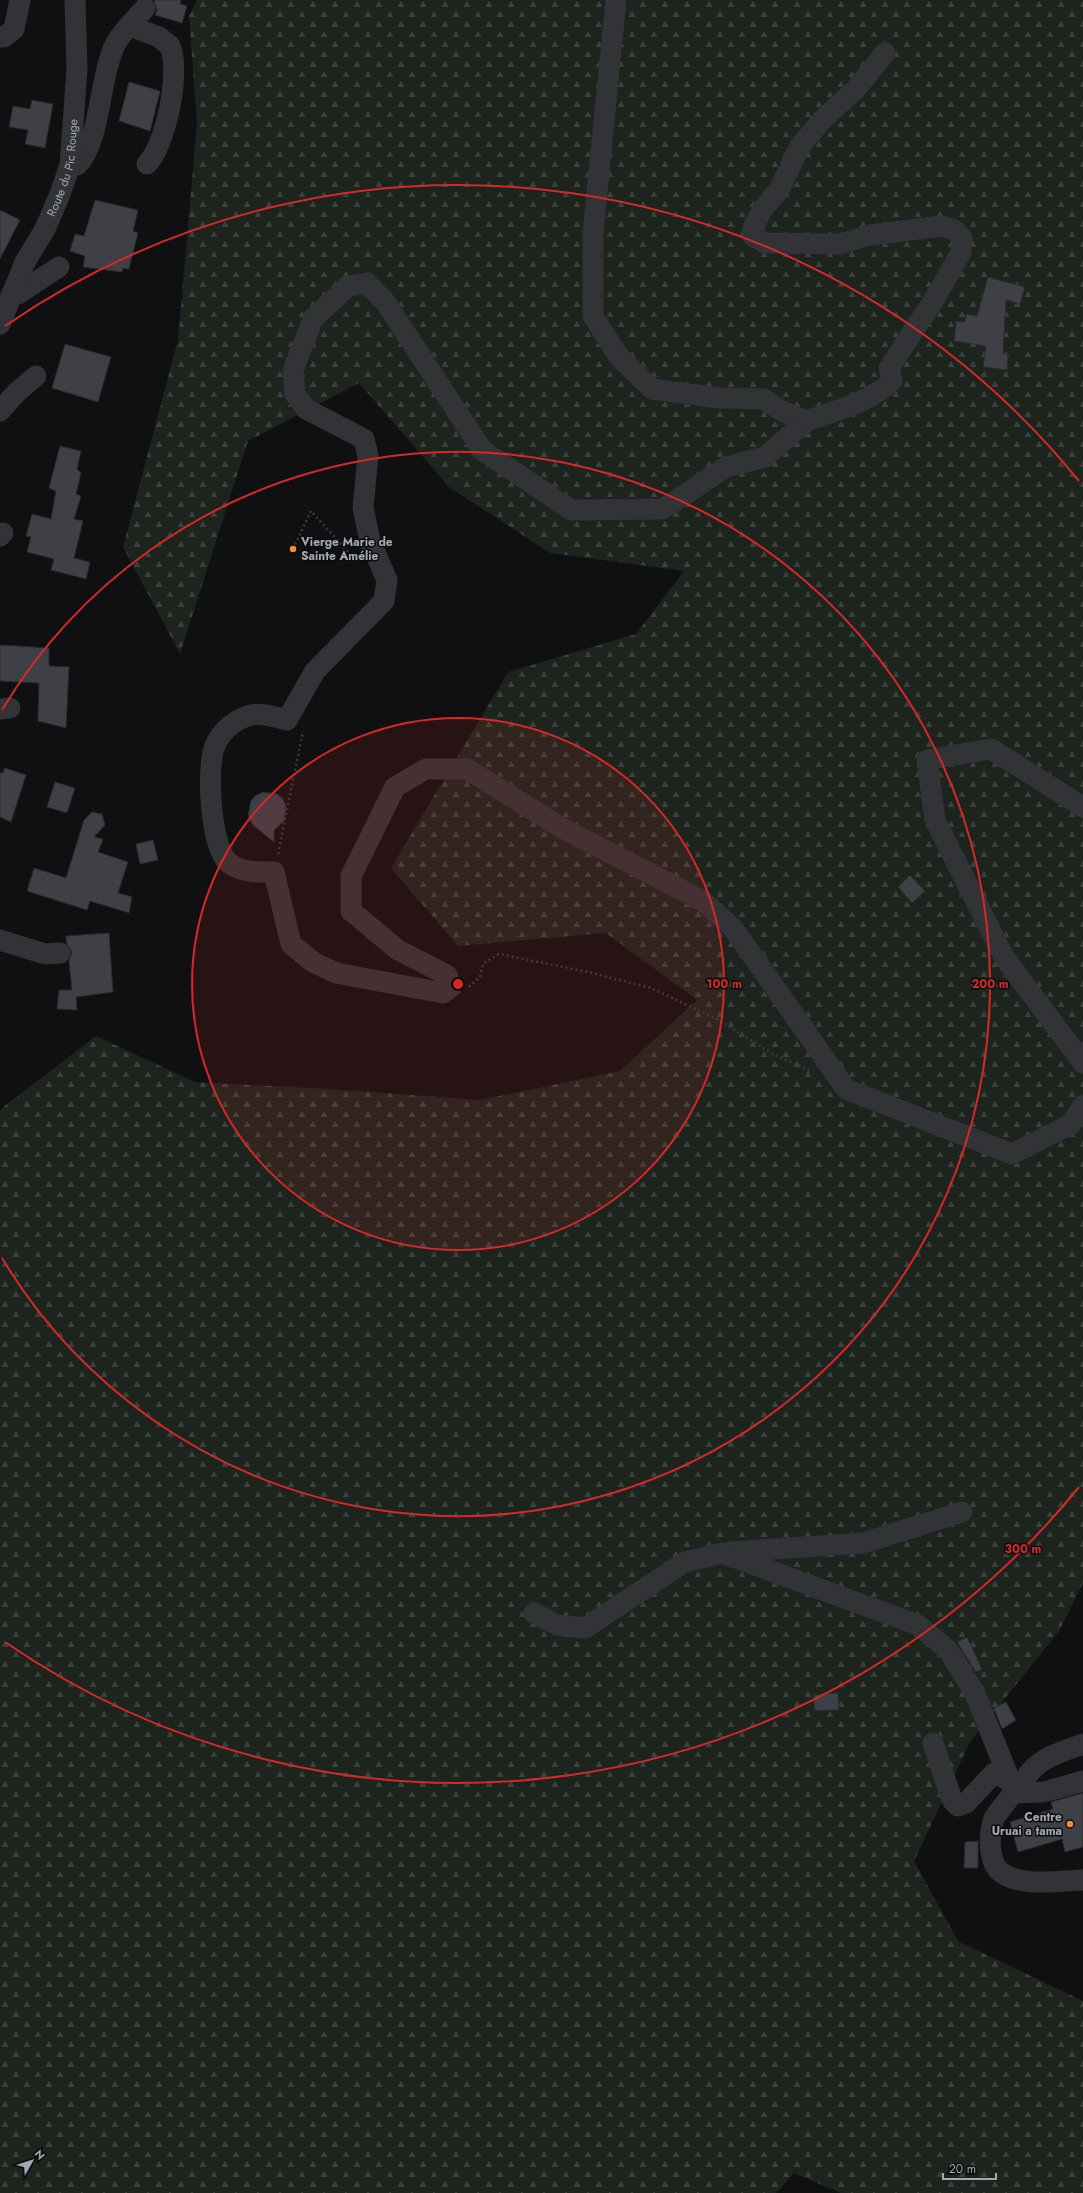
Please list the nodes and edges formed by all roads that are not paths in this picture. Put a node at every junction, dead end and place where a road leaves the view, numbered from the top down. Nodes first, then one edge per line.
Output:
1 (20, 0) edge
2 (75, 0) edge
3 (616, 0) edge
4 (145, 8) dead end
5 (130, 26) junction
6 (0, 37) edge
7 (885, 53) dead end
8 (147, 164) dead end
9 (70, 165) junction
10 (59, 267) dead end
11 (11, 294) junction
12 (0, 324) edge
13 (36, 376) dead end
14 (0, 411) edge
15 (806, 421) junction
16 (1083, 807) edge
17 (0, 940) edge
18 (60, 953) dead end
19 (1083, 1063) edge
20 (1083, 1105) edge
21 (962, 1512) dead end
22 (722, 1553) junction
23 (534, 1613) dead end
24 (933, 1743) dead end
25 (1083, 1744) edge
26 (1083, 1781) edge
27 (1012, 1787) junction
28 (1083, 1880) edge

1 - 6 street
2 - 9 street, Route du Pic Rouge
3 - 15 street
4 - 5 street
5 - 8 street
5 - 9 street
7 - 15 street
9 - 11 street, Route du Pic Rouge
10 - 11 street
11 - 12 street, Route du Pic Rouge
13 - 14 street
15 - 20 street
16 - 19 street
17 - 18 street
21 - 22 street
22 - 23 street
22 - 27 street
24 - 27 street
25 - 27 street
26 - 27 street
27 - 28 street

